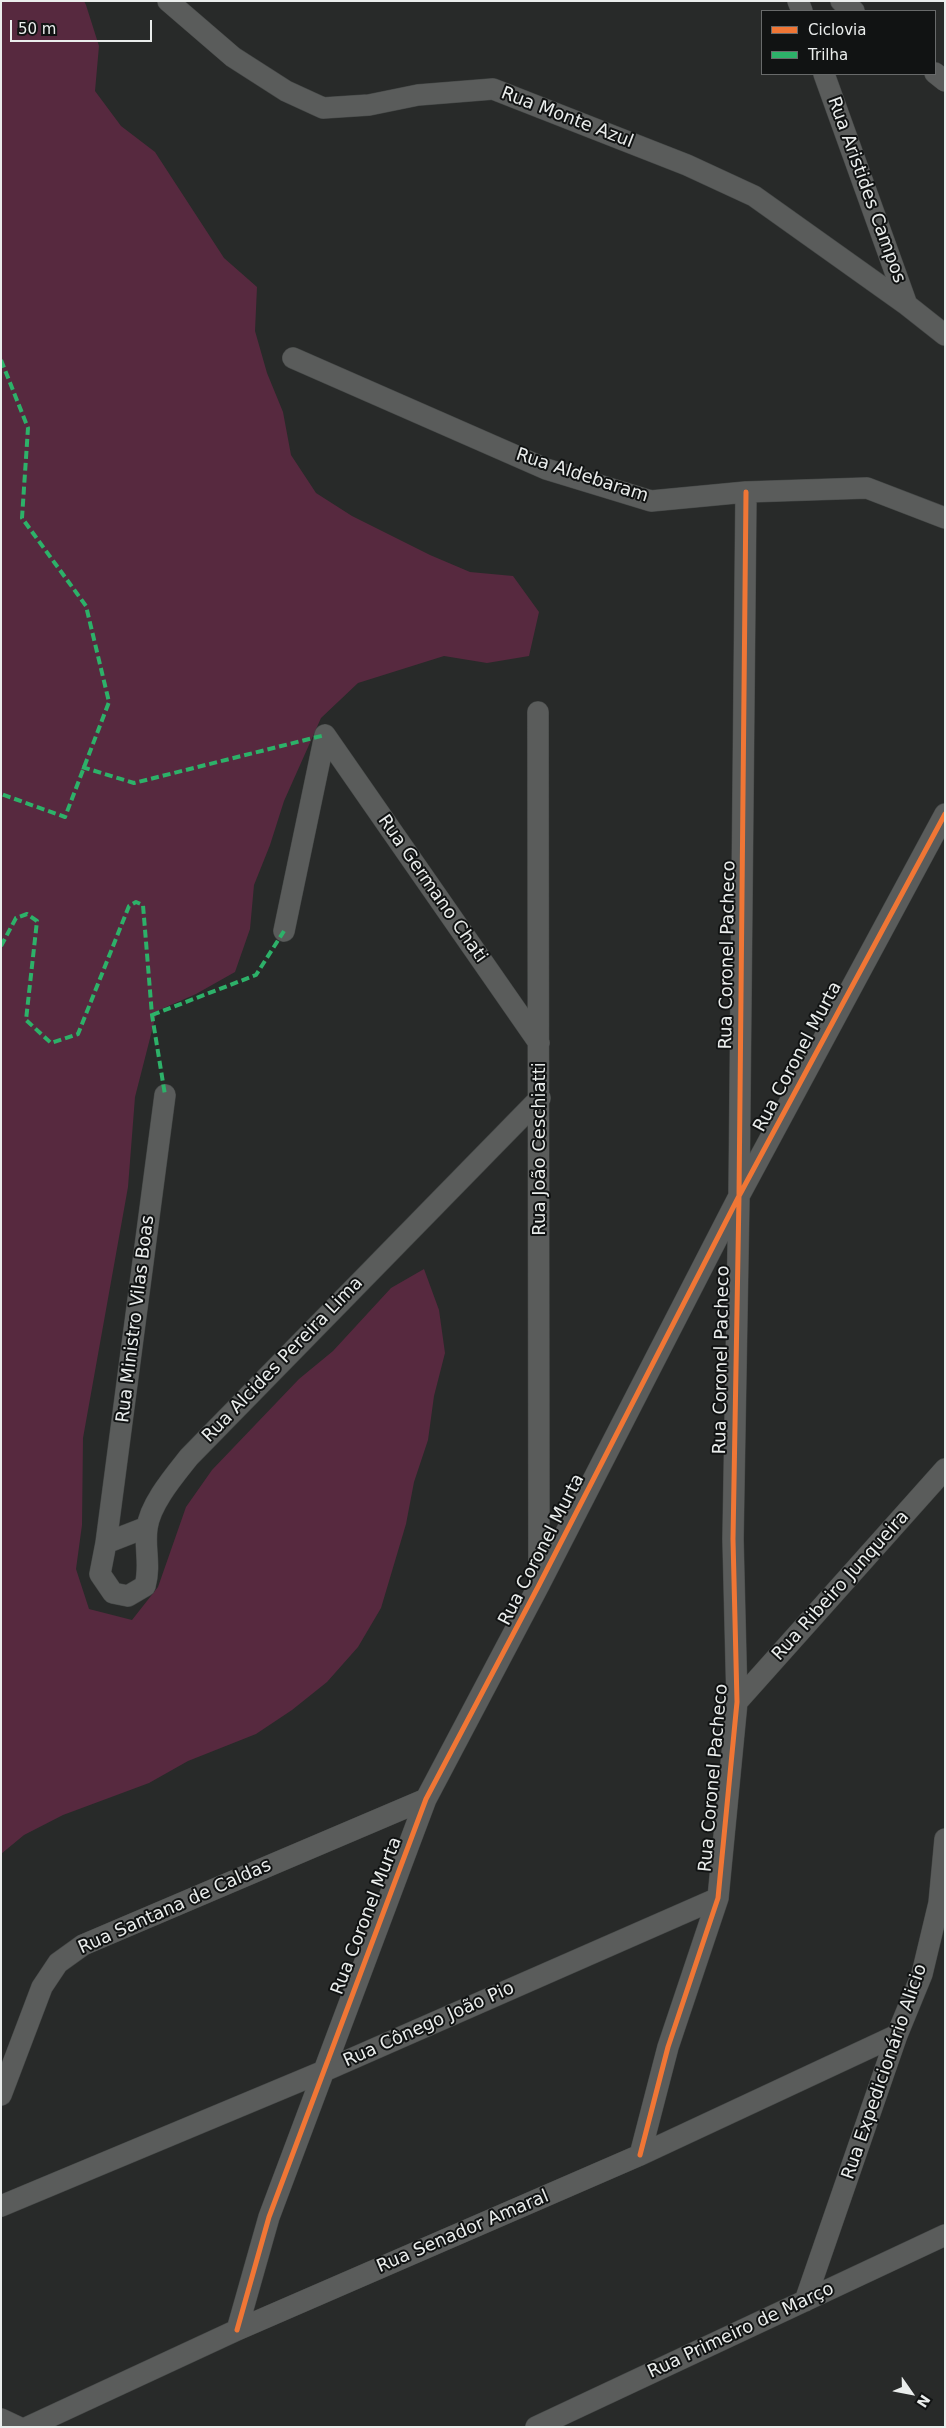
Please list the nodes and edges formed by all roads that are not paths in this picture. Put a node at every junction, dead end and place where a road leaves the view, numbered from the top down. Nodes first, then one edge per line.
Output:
1 (168, 1) edge
2 (841, 1) edge
3 (853, 10) edge
4 (824, 75) edge
5 (907, 305) junction
6 (945, 335) edge
7 (294, 358) dead end
8 (746, 492) junction
9 (945, 518) edge
10 (538, 712) dead end
11 (945, 814) edge
12 (284, 931) dead end
13 (539, 1043) junction
14 (165, 1095) dead end
15 (540, 1098) junction
16 (739, 1196) junction
17 (945, 1469) edge
18 (147, 1527) junction
19 (106, 1543) junction
20 (540, 1585) junction
21 (737, 1702) junction
22 (426, 1799) junction
23 (945, 1839) edge
24 (718, 1898) junction
25 (898, 2034) junction
26 (324, 2071) junction
27 (1, 2095) edge
28 (640, 2155) junction
29 (1, 2206) edge
30 (945, 2235) edge
31 (806, 2301) junction
32 (237, 2330) junction
33 (1, 2419) edge
34 (18, 2427) edge
35 (28, 2427) edge
36 (536, 2427) edge

1 - 5 street, Rua Monte Azul
2 - 3 street
4 - 5 street, Rua Aristides Campos
5 - 6 street, Rua Monte Azul
7 - 8 street, Rua Aldebaram
8 - 9 street, Rua Aldebaram
8 - 16 street, Rua Coronel Pacheco
10 - 13 street, Rua João Ceschiatti
11 - 16 street, Rua Coronel Murta
12 - 13 street, Rua Germano Chati
13 - 15 street, Rua João Ceschiatti
14 - 19 street, Rua Ministro Vilas Boas
15 - 18 street, Rua Alcides Pereira Lima
15 - 20 street, Rua João Ceschiatti
16 - 20 street, Rua Coronel Murta
16 - 21 street, Rua Coronel Pacheco
17 - 21 street, Rua Ribeiro Junqueira
18 - 19 street
18 - 19 street, Rua Alcides Pereira Lima
20 - 22 street, Rua Coronel Murta
21 - 24 street, Rua Coronel Pacheco
22 - 26 street, Rua Coronel Murta
22 - 27 street, Rua Santana de Caldas
23 - 25 street, Rua Expedicionário Alicio
24 - 26 street, Rua Cônego João Pio
24 - 28 street, Rua Coronel Pacheco
25 - 28 street, Rua Senador Amaral
25 - 31 street, Rua Expedicionário Alicio
26 - 29 street, Rua Cônego João Pio
26 - 32 street, Rua Coronel Murta
28 - 32 street, Rua Senador Amaral
30 - 31 street, Rua Primeiro de Março
31 - 36 street, Rua Primeiro de Março
32 - 35 street, Rua Senador Amaral
33 - 34 street

